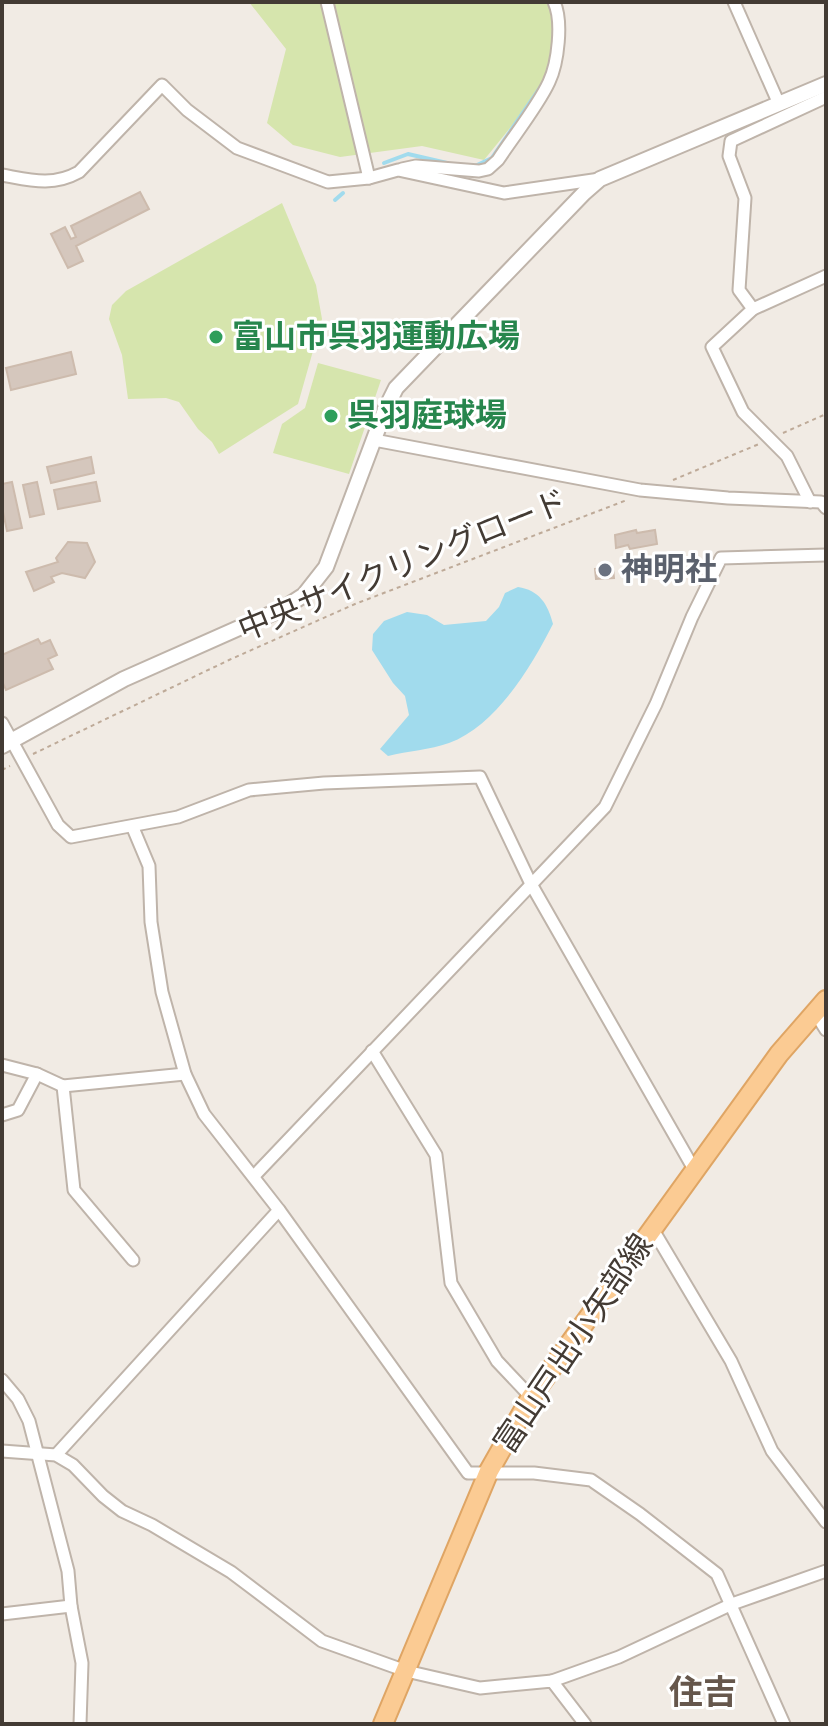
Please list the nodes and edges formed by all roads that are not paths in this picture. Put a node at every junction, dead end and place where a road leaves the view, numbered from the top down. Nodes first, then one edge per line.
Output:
1 (327, 2) edge
2 (554, 2) edge
3 (734, 2) edge
4 (826, 84) edge
5 (826, 97) edge
6 (779, 104) junction
7 (398, 170) junction
8 (2, 175) edge
9 (369, 178) junction
10 (600, 179) junction
11 (826, 276) edge
12 (753, 309) junction
13 (374, 440) junction
14 (810, 502) junction
15 (826, 508) edge
16 (826, 555) edge
17 (2, 723) edge
18 (6, 744) edge
19 (133, 828) junction
20 (531, 884) junction
21 (820, 1006) edge
22 (826, 1030) edge
23 (372, 1051) junction
24 (2, 1065) edge
25 (37, 1074) junction
26 (185, 1074) junction
27 (63, 1086) junction
28 (2, 1115) edge
29 (695, 1171) junction
30 (254, 1176) junction
31 (279, 1210) junction
32 (652, 1228) junction
33 (133, 1260) dead end
34 (2, 1380) edge
35 (531, 1397) junction
36 (2, 1451) edge
37 (39, 1452) junction
38 (56, 1455) junction
39 (489, 1471) junction
40 (826, 1522) edge
41 (826, 1571) edge
42 (732, 1604) junction
43 (71, 1606) junction
44 (2, 1614) edge
45 (406, 1671) junction
46 (552, 1681) junction
47 (80, 1724) edge
48 (383, 1724) edge
49 (585, 1724) edge
50 (784, 1724) edge

1 - 9 street
2 - 7 street
3 - 6 street
4 - 6 street
5 - 12 street
6 - 10 street
7 - 9 street
7 - 10 street
8 - 9 street
10 - 13 street
11 - 12 street
12 - 14 street
13 - 14 street
13 - 18 street
14 - 15 street
16 - 20 street
17 - 18 street
18 - 19 street
19 - 20 street
19 - 26 street
20 - 23 street
20 - 29 street
21 - 22 street
21 - 29 main road, 富山戸出小矢部線
23 - 30 street
23 - 35 street
24 - 25 street
25 - 27 street
25 - 28 street
26 - 27 street
26 - 30 street
27 - 33 street
29 - 32 main road, 富山戸出小矢部線
30 - 31 street
31 - 38 street
31 - 39 street
32 - 35 main road, 富山戸出小矢部線
32 - 40 street
34 - 37 street
35 - 39 main road, 富山戸出小矢部線
36 - 37 street
37 - 38 street
37 - 43 street
38 - 45 street
39 - 42 street
39 - 45 main road, 富山戸出小矢部線
41 - 42 street
42 - 46 street
42 - 50 street
43 - 44 street
43 - 47 street
45 - 46 street
45 - 48 main road, 富山戸出小矢部線
46 - 49 street

